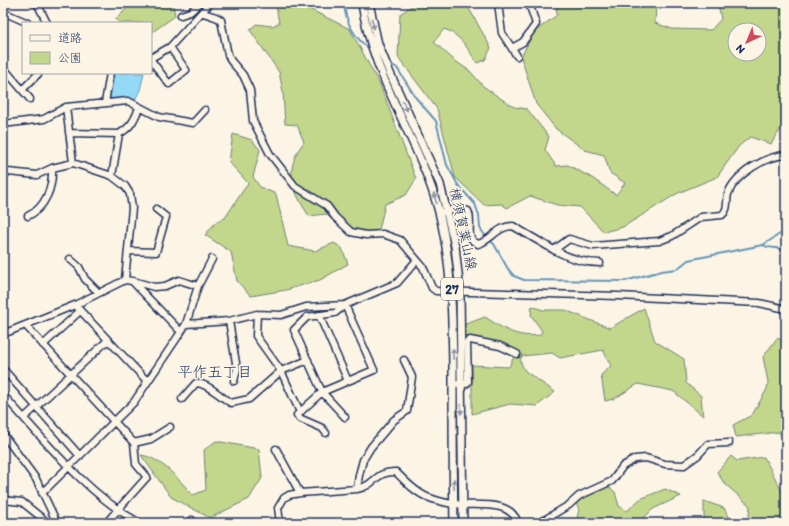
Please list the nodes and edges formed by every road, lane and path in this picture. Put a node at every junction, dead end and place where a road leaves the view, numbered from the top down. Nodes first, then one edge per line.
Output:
1 (37, 3) edge
2 (210, 3) edge
3 (362, 3) edge
4 (370, 3) edge
5 (498, 3) edge
6 (530, 3) edge
7 (199, 4) edge
8 (203, 11) junction
9 (3, 12) edge
10 (181, 15) dead end
11 (26, 22) edge
12 (46, 22) edge
13 (170, 47) junction
14 (512, 48) junction
15 (517, 56) dead end
16 (152, 58) edge
17 (152, 60) edge
18 (7, 72) dead end
19 (38, 74) edge
20 (110, 74) edge
21 (22, 90) junction
22 (30, 99) dead end
23 (105, 103) junction
24 (66, 107) junction
25 (139, 108) junction
26 (205, 110) dead end
27 (3, 124) edge
28 (69, 133) junction
29 (118, 134) junction
30 (786, 155) edge
31 (73, 163) junction
32 (3, 168) edge
33 (52, 168) junction
34 (112, 176) junction
35 (156, 209) dead end
36 (447, 211) junction
37 (439, 213) junction
38 (28, 216) dead end
39 (554, 250) junction
40 (128, 251) junction
41 (70, 259) dead end
42 (212, 259) dead end
43 (417, 260) junction
44 (600, 263) dead end
45 (125, 280) junction
46 (132, 281) junction
47 (198, 286) junction
48 (452, 292) junction
49 (460, 292) junction
50 (99, 293) junction
51 (74, 305) junction
52 (345, 305) junction
53 (786, 309) edge
54 (80, 310) junction
55 (257, 314) junction
56 (319, 315) junction
57 (229, 321) junction
58 (186, 324) junction
59 (26, 326) junction
60 (181, 332) junction
61 (3, 334) edge
62 (108, 340) junction
63 (43, 345) junction
64 (517, 354) dead end
65 (308, 360) junction
66 (404, 360) dead end
67 (3, 369) edge
68 (281, 371) junction
69 (70, 374) junction
70 (147, 381) junction
71 (234, 381) dead end
72 (348, 381) junction
73 (457, 384) junction
74 (322, 392) junction
75 (3, 395) edge
76 (182, 399) dead end
77 (36, 406) junction
78 (300, 412) junction
79 (345, 416) dead end
80 (24, 418) junction
81 (114, 422) junction
82 (170, 427) dead end
83 (326, 433) dead end
84 (3, 434) edge
85 (134, 443) junction
86 (728, 443) dead end
87 (276, 449) dead end
88 (80, 456) junction
89 (70, 467) junction
90 (357, 489) junction
91 (300, 493) junction
92 (42, 494) junction
93 (3, 500) edge
94 (454, 504) junction
95 (463, 505) junction
96 (118, 510) junction
97 (48, 523) edge
98 (57, 523) edge
99 (106, 523) edge
100 (140, 523) edge
101 (280, 523) edge
102 (454, 523) edge
103 (463, 523) edge
104 (518, 523) edge
105 (539, 523) edge

1 - 12 street
2 - 8 street
37 -> 3 main road, 横須賀葉山線 / 27
4 -> 36 main road, 横須賀葉山線 / 27
5 - 14 street
6 - 14 street
7 - 8 street
7 - 10 street
8 - 13 street
8 - 43 street
9 - 11 street
13 - 16 street
13 - 17 street
14 - 15 street
18 - 21 street
19 - 21 street
20 - 23 street
21 - 22 street
23 - 24 street
23 - 25 street
24 - 27 street
24 - 28 street
25 - 26 street
25 - 29 street
28 - 29 street
28 - 31 street
29 - 34 street
30 - 39 street
31 - 33 street
31 - 34 street
32 - 33 street
33 - 38 street
34 - 40 street
35 - 40 street
36 - 37 street
36 - 39 street
36 - 49 main road, 横須賀葉山線 / 27
37 - 48 main road, 横須賀葉山線 / 27
39 - 44 street
40 - 45 street
41 - 50 street
42 - 47 street
43 - 48 street
43 - 52 street
45 - 46 street
45 - 50 street
46 - 47 street
46 - 60 street
47 - 58 street
48 - 49 street
73 -> 48 main road, 横須賀葉山線 / 27
49 - 53 street
49 - 73 main road, 横須賀葉山線 / 27
50 - 51 street
51 - 54 street
51 - 59 street
52 - 55 street
52 - 56 street
52 - 72 street
54 - 62 street
54 - 63 street
55 - 57 street
55 - 68 street
56 - 65 street
56 - 72 street
57 - 58 street
57 - 71 street
58 - 60 street
59 - 61 street
59 - 63 street
60 - 70 street
62 - 69 street
62 - 70 street
63 - 69 street
64 - 73 street
65 - 68 street
65 - 74 street
66 - 90 street
67 - 77 street
68 - 76 street
68 - 78 street
69 - 77 street
69 - 81 street
70 - 81 street
72 - 74 street
94 -> 73 main road, 横須賀葉山線 / 27
73 -> 95 main road, 横須賀葉山線 / 27
74 - 78 street
74 - 79 street
75 - 80 street
77 - 80 street
77 - 88 street
78 - 83 street
80 - 89 street
81 - 85 street
81 - 88 street
82 - 85 street
84 - 92 street
85 - 96 street
86 - 105 street
87 - 91 street
88 - 89 street
89 - 92 street
89 - 96 street
90 - 91 street
90 - 94 street
91 - 101 street
92 - 98 street
93 - 97 street
94 - 95 street
94 - 102 main road, 横須賀葉山線 / 27
95 - 103 main road, 横須賀葉山線 / 27
95 - 104 street
96 - 99 street
96 - 100 street

